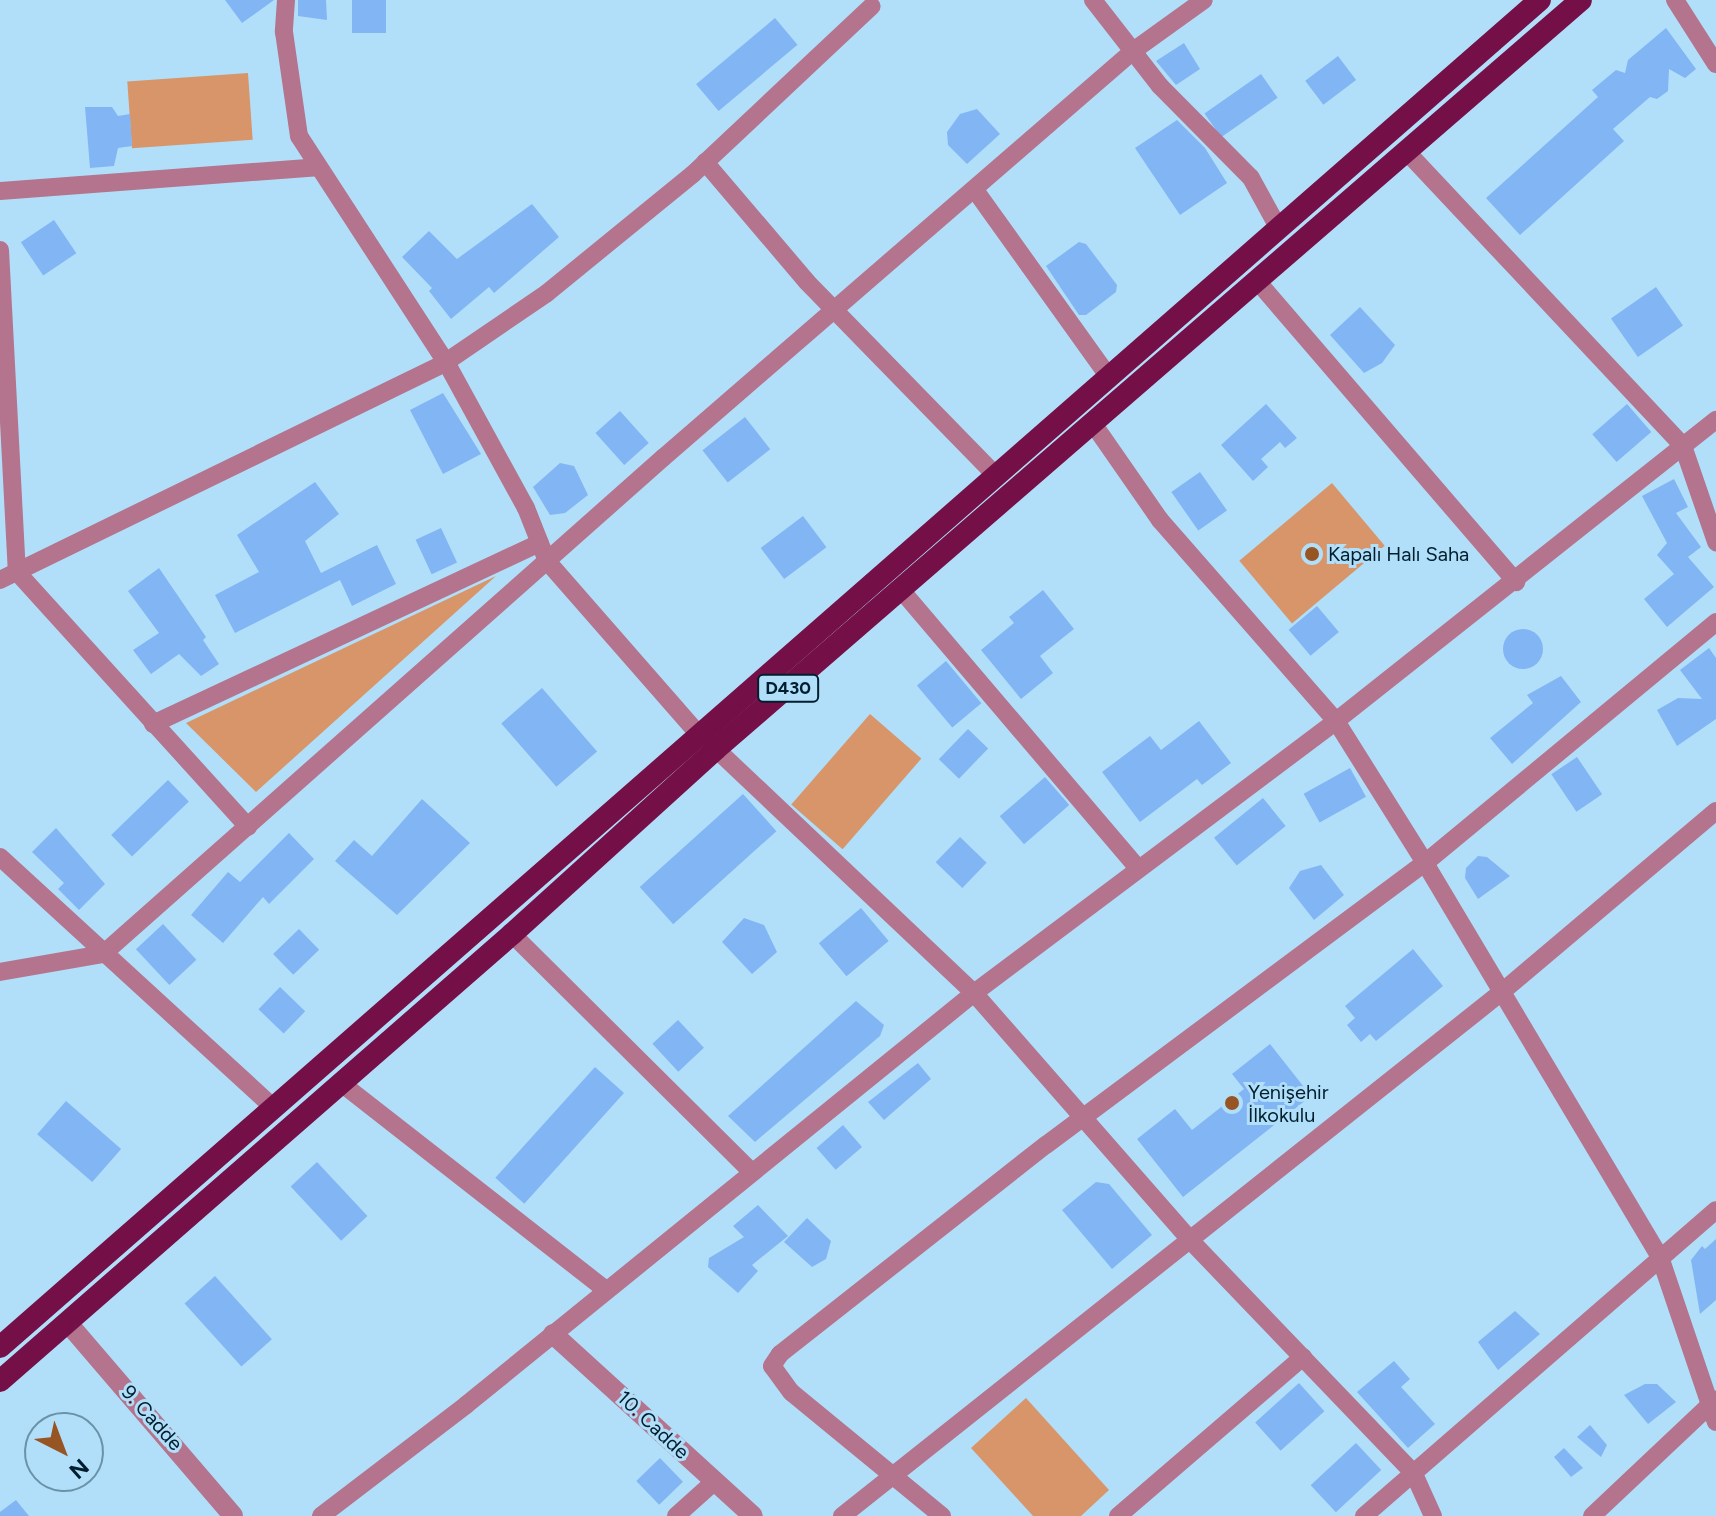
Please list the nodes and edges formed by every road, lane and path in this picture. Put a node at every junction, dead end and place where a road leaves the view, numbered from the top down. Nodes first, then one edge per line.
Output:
1 (286, 0) edge
2 (1093, 0) edge
3 (1204, 0) edge
4 (1540, 0) edge
5 (1581, 0) edge
6 (1675, 0) edge
7 (872, 6) dead end
8 (1133, 51) junction
9 (1716, 64) edge
10 (1407, 152) junction
11 (705, 162) junction
12 (317, 167) junction
13 (975, 190) junction
14 (0, 191) edge
15 (1279, 229) junction
16 (0, 250) edge
17 (1258, 282) junction
18 (836, 312) junction
19 (2, 346) edge
20 (446, 362) junction
21 (1109, 377) junction
22 (1716, 420) edge
23 (1094, 425) junction
24 (1683, 446) junction
25 (996, 476) junction
26 (1716, 542) edge
27 (543, 552) junction
28 (9, 576) edge
29 (1516, 582) junction
30 (902, 591) junction
31 (1716, 622) edge
32 (1336, 721) junction
33 (153, 724) junction
34 (708, 742) junction
35 (1716, 811) edge
36 (248, 827) junction
37 (0, 857) edge
38 (1425, 863) junction
39 (1138, 868) junction
40 (512, 934) junction
41 (103, 954) junction
42 (0, 972) edge
43 (1503, 991) junction
44 (974, 993) junction
45 (341, 1083) junction
46 (274, 1108) junction
47 (1085, 1119) junction
48 (751, 1171) junction
49 (1716, 1210) edge
50 (1189, 1239) junction
51 (1660, 1257) junction
52 (606, 1290) junction
53 (67, 1322) junction
54 (553, 1334) junction
55 (0, 1347) edge
56 (1303, 1357) junction
57 (0, 1381) edge
58 (1714, 1409) edge
59 (1414, 1474) junction
60 (890, 1476) junction
61 (715, 1481) junction
62 (233, 1516) edge
63 (321, 1516) edge
64 (676, 1516) edge
65 (753, 1516) edge
66 (842, 1516) edge
67 (942, 1516) edge
68 (1118, 1516) edge
69 (1364, 1516) edge
70 (1433, 1516) edge
71 (1592, 1516) edge

1 - 12 street
2 - 8 street
3 - 8 street
4 - 15 highway, D430
5 - 10 highway, D430
6 - 9 street
7 - 11 street
8 - 13 street
8 - 15 street
10 - 17 highway, D430
10 - 24 street
11 - 18 street
11 - 20 street
12 - 14 street
12 - 20 street
13 - 18 street
13 - 21 street
15 - 21 highway, D430
16 - 19 street
17 - 23 highway, D430
17 - 29 street
18 - 25 street
18 - 27 street
19 - 28 street
20 - 27 street
20 - 28 street
21 - 25 highway, D430
22 - 24 street
23 - 30 highway, D430
23 - 32 street
24 - 26 street
24 - 29 street
25 - 34 highway, D430
27 - 33 street
27 - 34 street
27 - 36 street
28 - 33 street
29 - 32 street
30 - 34 highway, D430
30 - 39 street
31 - 38 street
32 - 38 street
32 - 39 street
33 - 36 street
34 - 40 highway, D430
34 - 44 street
34 - 46 highway, D430
35 - 43 street
36 - 41 street
37 - 41 street
38 - 43 street
38 - 47 street
39 - 44 street
40 - 45 highway, D430
40 - 48 street
41 - 42 street
41 - 46 street
43 - 50 street
43 - 51 street
44 - 47 street
44 - 48 street
45 - 52 street
45 - 53 highway, D430
46 - 55 highway, D430
47 - 50 street
47 - 60 street
48 - 52 street
49 - 51 street
50 - 56 street
50 - 60 street
51 - 58 street
51 - 59 street
52 - 54 street
53 - 57 highway, D430
53 - 62 street, 9. Cadde
54 - 61 street, 10. Cadde
54 - 63 street
56 - 59 street
56 - 68 street
58 - 71 street
59 - 69 street
59 - 70 street
60 - 66 street
60 - 67 street
61 - 64 street
61 - 65 street, 10. Cadde

